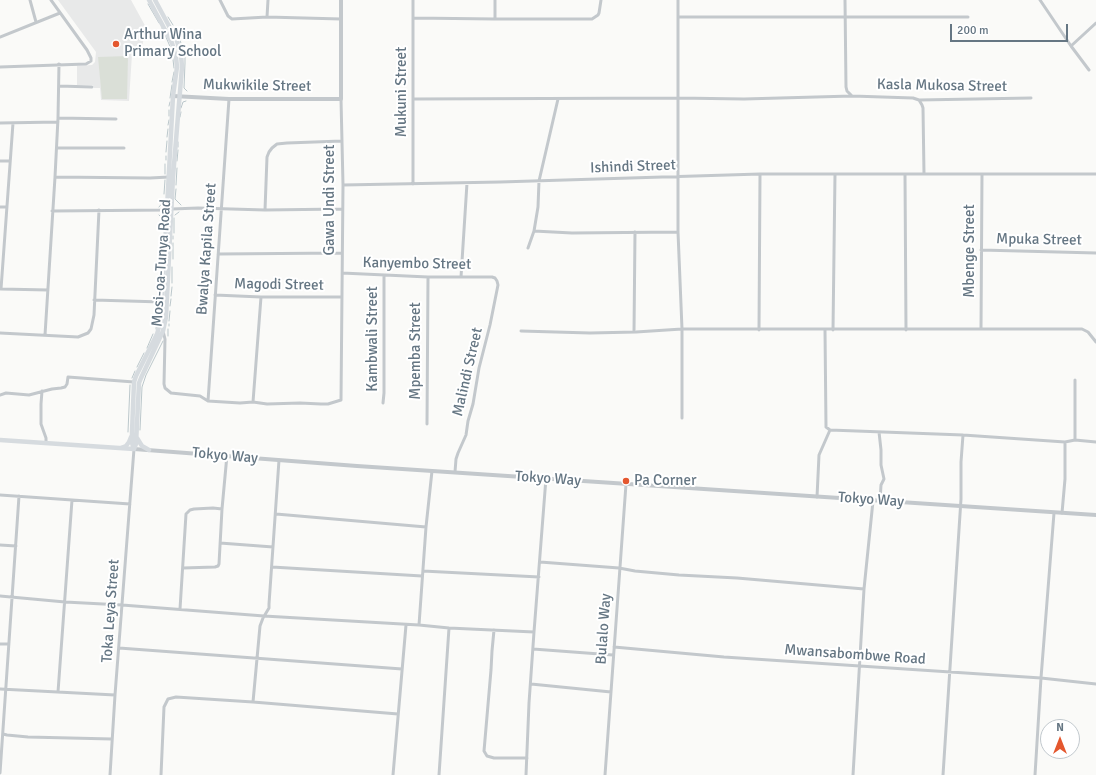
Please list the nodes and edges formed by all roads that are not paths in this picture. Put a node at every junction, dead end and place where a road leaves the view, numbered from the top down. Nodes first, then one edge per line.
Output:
1 (30, 0) edge
2 (51, 0) edge
3 (150, 0) edge
4 (155, 0) edge
5 (220, 0) edge
6 (268, 0) edge
7 (341, 0) edge
8 (413, 0) edge
9 (495, 0) edge
10 (601, 0) edge
11 (678, 0) edge
12 (845, 0) edge
13 (1040, 0) edge
14 (60, 13) junction
15 (267, 17) junction
16 (678, 17) junction
17 (845, 17) junction
18 (968, 17) dead end
19 (341, 18) junction
20 (414, 18) junction
21 (495, 20) junction
22 (36, 22) junction
23 (1096, 22) edge
24 (0, 37) edge
25 (1071, 46) junction
26 (59, 64) junction
27 (0, 67) edge
28 (1090, 70) dead end
29 (59, 86) junction
30 (92, 87) dead end
31 (176, 96) junction
32 (852, 96) junction
33 (678, 98) junction
34 (1031, 98) dead end
35 (229, 99) junction
36 (341, 99) junction
37 (413, 99) junction
38 (558, 99) junction
39 (919, 100) junction
40 (116, 119) dead end
41 (58, 120) junction
42 (0, 123) edge
43 (13, 123) junction
44 (342, 141) junction
45 (57, 148) junction
46 (124, 148) dead end
47 (0, 161) edge
48 (10, 161) junction
49 (760, 174) junction
50 (835, 174) junction
51 (905, 174) junction
52 (924, 174) junction
53 (982, 174) junction
54 (1096, 174) edge
55 (678, 176) junction
56 (55, 177) junction
57 (169, 177) junction
58 (540, 181) junction
59 (467, 183) junction
60 (412, 184) junction
61 (343, 185) junction
62 (0, 207) edge
63 (7, 207) junction
64 (221, 208) junction
65 (342, 209) junction
66 (52, 210) junction
67 (100, 210) junction
68 (169, 210) junction
69 (265, 210) junction
70 (534, 230) junction
71 (635, 232) junction
72 (678, 232) junction
73 (528, 248) dead end
74 (981, 250) junction
75 (2, 251) edge
76 (342, 253) junction
77 (1096, 253) edge
78 (218, 254) junction
79 (342, 273) junction
80 (384, 275) junction
81 (428, 277) junction
82 (461, 277) junction
83 (492, 277) joint
84 (0, 289) edge
85 (48, 290) junction
86 (215, 295) junction
87 (261, 297) junction
88 (342, 297) junction
89 (94, 300) junction
90 (162, 302) junction
91 (161, 329) junction
92 (682, 329) junction
93 (981, 329) junction
94 (759, 330) junction
95 (825, 330) junction
96 (834, 330) junction
97 (906, 330) junction
98 (521, 331) dead end
99 (634, 332) junction
100 (0, 333) edge
101 (45, 335) junction
102 (1096, 342) edge
103 (1075, 380) dead end
104 (134, 382) junction
105 (42, 391) junction
106 (0, 395) edge
107 (208, 401) junction
108 (253, 402) junction
109 (383, 403) dead end
110 (682, 418) dead end
111 (427, 424) dead end
112 (830, 430) junction
113 (132, 432) junction
114 (879, 432) junction
115 (963, 435) junction
116 (137, 437) junction
117 (0, 440) edge
118 (1076, 440) junction
119 (1065, 442) junction
120 (1096, 442) edge
121 (46, 443) junction
122 (121, 448) junction
123 (134, 449) junction
124 (149, 450) junction
125 (227, 455) junction
126 (279, 460) junction
127 (432, 471) junction
128 (455, 472) junction
129 (546, 478) junction
130 (626, 484) junction
131 (0, 495) edge
132 (19, 496) junction
133 (817, 497) junction
134 (72, 500) junction
135 (873, 500) junction
136 (880, 501) junction
137 (130, 504) junction
138 (960, 507) junction
139 (222, 509) junction
140 (1054, 512) junction
141 (1062, 513) junction
142 (276, 514) junction
143 (1096, 515) edge
144 (426, 527) junction
145 (220, 544) junction
146 (0, 545) edge
147 (16, 546) junction
148 (273, 547) junction
149 (540, 562) junction
150 (272, 566) junction
151 (182, 568) junction
152 (619, 568) junction
153 (423, 571) junction
154 (422, 576) junction
155 (539, 577) junction
156 (864, 589) junction
157 (0, 596) edge
158 (12, 597) junction
159 (65, 602) junction
160 (122, 605) junction
161 (180, 609) junction
162 (264, 616) junction
163 (406, 625) junction
164 (419, 625) junction
165 (449, 628) junction
166 (494, 630) junction
167 (534, 632) junction
168 (0, 644) edge
169 (8, 644) junction
170 (614, 647) junction
171 (119, 648) junction
172 (533, 649) junction
173 (613, 655) junction
174 (257, 658) junction
175 (860, 667) junction
176 (402, 669) junction
177 (950, 672) junction
178 (1041, 678) junction
179 (531, 684) junction
180 (1096, 684) edge
181 (0, 690) edge
182 (6, 690) junction
183 (58, 692) junction
184 (611, 692) junction
185 (115, 695) junction
186 (253, 702) junction
187 (398, 714) junction
188 (3, 734) junction
189 (112, 739) junction
190 (527, 758) junction
191 (0, 773) edge
192 (110, 775) edge
193 (161, 775) edge
194 (393, 775) edge
195 (439, 775) edge
196 (526, 775) edge
197 (605, 775) edge
198 (854, 775) edge
199 (943, 775) edge
200 (1035, 775) edge

1 - 22 street
2 - 14 street
3 - 31 main road, Mosi-oa-Tunya Road
4 - 31 main road, Mosi-oa-Tunya Road
5 - 15 street
6 - 15 street
7 - 19 street, Gawa Undi Street
8 - 20 street, Mukuni Street
9 - 21 street
10 - 21 street
11 - 16 street
12 - 17 street
13 - 25 street
14 - 22 street
14 - 26 street
15 - 19 street
16 - 17 street
16 - 33 street
17 - 18 street
17 - 32 street
19 - 36 street, Gawa Undi Street
20 - 21 street
20 - 37 street, Mukuni Street
22 - 24 street
23 - 25 street
25 - 28 street
26 - 27 street
26 - 29 street
29 - 30 street
29 - 41 street
31 - 35 street, Mukwikile Street
31 - 57 main road, Mosi-oa-Tunya Road
31 - 68 main road, Mosi-oa-Tunya Road
32 - 33 street, Kasla Mukosa Street
32 - 39 street, Kasla Mukosa Street
33 - 38 street, Kasla Mukosa Street
33 - 55 street
34 - 39 street, Kasla Mukosa Street
35 - 36 street, Mukwikile Street
35 - 64 street, Bwalya Kapila Street
36 - 44 street, Gawa Undi Street
37 - 38 street, Kasla Mukosa Street
37 - 60 street, Mukuni Street
38 - 58 street
39 - 52 street
40 - 41 street
41 - 43 street
41 - 45 street
42 - 43 street
43 - 48 street
44 - 61 street, Gawa Undi Street
44 - 69 street
45 - 46 street
45 - 56 street
47 - 48 street
48 - 63 street
49 - 50 street, Ishindi Street
49 - 55 street, Ishindi Street
49 - 94 street
50 - 51 street, Ishindi Street
50 - 96 street
51 - 52 street, Ishindi Street
51 - 97 street
52 - 53 street, Ishindi Street
53 - 54 street, Ishindi Street
53 - 74 street, Mbenge Street
55 - 58 street, Ishindi Street
55 - 72 street
56 - 57 street
56 - 66 street
57 - 68 main road, Mosi-oa-Tunya Road
58 - 59 street, Ishindi Street
58 - 70 street
59 - 60 street, Ishindi Street
59 - 82 street
60 - 61 street, Ishindi Street
61 - 65 street, Gawa Undi Street
62 - 63 street
63 - 75 street
64 - 68 street
64 - 69 street
64 - 78 street, Bwalya Kapila Street
65 - 69 street
65 - 76 street, Gawa Undi Street
66 - 67 street
66 - 85 street
67 - 68 street
67 - 89 street
68 - 90 main road, Mosi-oa-Tunya Road
68 - 91 main road, Mosi-oa-Tunya Road
70 - 71 street
70 - 73 street
71 - 72 street
71 - 99 street
72 - 92 street
74 - 77 street, Mpuka Street
74 - 93 street, Mbenge Street
75 - 84 street
76 - 78 street
76 - 79 street, Gawa Undi Street
78 - 86 street, Bwalya Kapila Street
79 - 80 street, Kanyembo Street
79 - 88 street, Gawa Undi Street
80 - 81 street, Kanyembo Street
80 - 109 street, Kambwali Street
81 - 82 street, Kanyembo Street
81 - 111 street, Mpemba Street
82 - 83 street, Kanyembo Street
83 - 128 street, Malindi Street
84 - 85 street
85 - 101 street
86 - 87 street, Magodi Street
86 - 107 street, Bwalya Kapila Street
87 - 88 street, Magodi Street
87 - 108 street
88 - 108 street, Gawa Undi Street
89 - 90 street
89 - 101 street
90 - 91 main road, Mosi-oa-Tunya Road
91 - 104 main road, Mosi-oa-Tunya Road
91 - 107 street
91 - 116 main road, Mosi-oa-Tunya Road
92 - 94 street
92 - 99 street
92 - 110 street
93 - 97 street
93 - 102 street
94 - 95 street
95 - 96 street
95 - 112 street
96 - 97 street
98 - 99 street
100 - 101 street
103 - 118 street
104 - 105 street
104 - 113 main road, Mosi-oa-Tunya Road
105 - 106 street
105 - 121 street
107 - 108 street
112 - 114 street
112 - 133 street
113 - 122 main road
113 - 123 main road, Mosi-oa-Tunya Road
114 - 115 street
114 - 136 street
115 - 119 street
115 - 138 street
116 - 123 main road, Mosi-oa-Tunya Road
116 - 124 main road
117 - 121 main road, Tokyo Way
118 - 119 street
118 - 120 street
119 - 141 street
121 - 122 main road, Tokyo Way
122 - 123 main road, Tokyo Way
123 - 124 street, Tokyo Way
123 - 137 street, Toka Leya Street
124 - 125 street, Tokyo Way
125 - 126 street, Tokyo Way
125 - 139 street
126 - 127 street, Tokyo Way
126 - 142 street
127 - 128 street, Tokyo Way
127 - 144 street
128 - 129 street, Tokyo Way
129 - 130 street, Tokyo Way
129 - 149 street
130 - 133 street, Tokyo Way
130 - 152 street, Bulalo Way
131 - 132 street
132 - 134 street
132 - 147 street
133 - 135 street, Tokyo Way
134 - 137 street
134 - 159 street
135 - 136 street, Tokyo Way
135 - 156 street
136 - 138 street, Tokyo Way
137 - 160 street, Toka Leya Street
138 - 140 street, Tokyo Way
138 - 177 street
139 - 145 street
139 - 151 street
140 - 141 street, Tokyo Way
140 - 178 street
141 - 143 street, Tokyo Way
142 - 144 street
142 - 148 street
144 - 153 street
145 - 148 street
145 - 151 street
146 - 147 street
147 - 158 street
148 - 150 street
149 - 152 street
149 - 155 street
150 - 154 street
150 - 162 street
151 - 161 street
152 - 156 street
152 - 170 street, Bulalo Way
153 - 154 street
153 - 155 street
154 - 164 street
155 - 167 street
156 - 175 street
157 - 158 street
158 - 159 street
158 - 169 street
159 - 160 street
159 - 183 street
160 - 161 street
160 - 171 street, Toka Leya Street
161 - 162 street
162 - 163 street
162 - 174 street
163 - 164 street
163 - 176 street
164 - 165 street
165 - 166 street
165 - 195 street
166 - 167 street
166 - 190 street
167 - 172 street
168 - 169 street
169 - 182 street
170 - 173 street, Bulalo Way
170 - 175 street, Mwansabombwe Road
171 - 174 street
171 - 185 street, Toka Leya Street
172 - 173 street
172 - 179 street
173 - 184 street, Bulalo Way
174 - 176 street
174 - 186 street
175 - 177 street, Mwansabombwe Road
175 - 198 street
176 - 187 street
177 - 178 street, Mwansabombwe Road
177 - 199 street
178 - 180 street, Mwansabombwe Road
178 - 200 street
179 - 184 street
179 - 190 street
181 - 182 street
182 - 183 street
182 - 188 street
183 - 185 street
184 - 197 street, Bulalo Way
185 - 189 street, Toka Leya Street
186 - 187 street
186 - 193 street
187 - 194 street
188 - 189 street
188 - 191 street
189 - 192 street, Toka Leya Street
190 - 196 street

